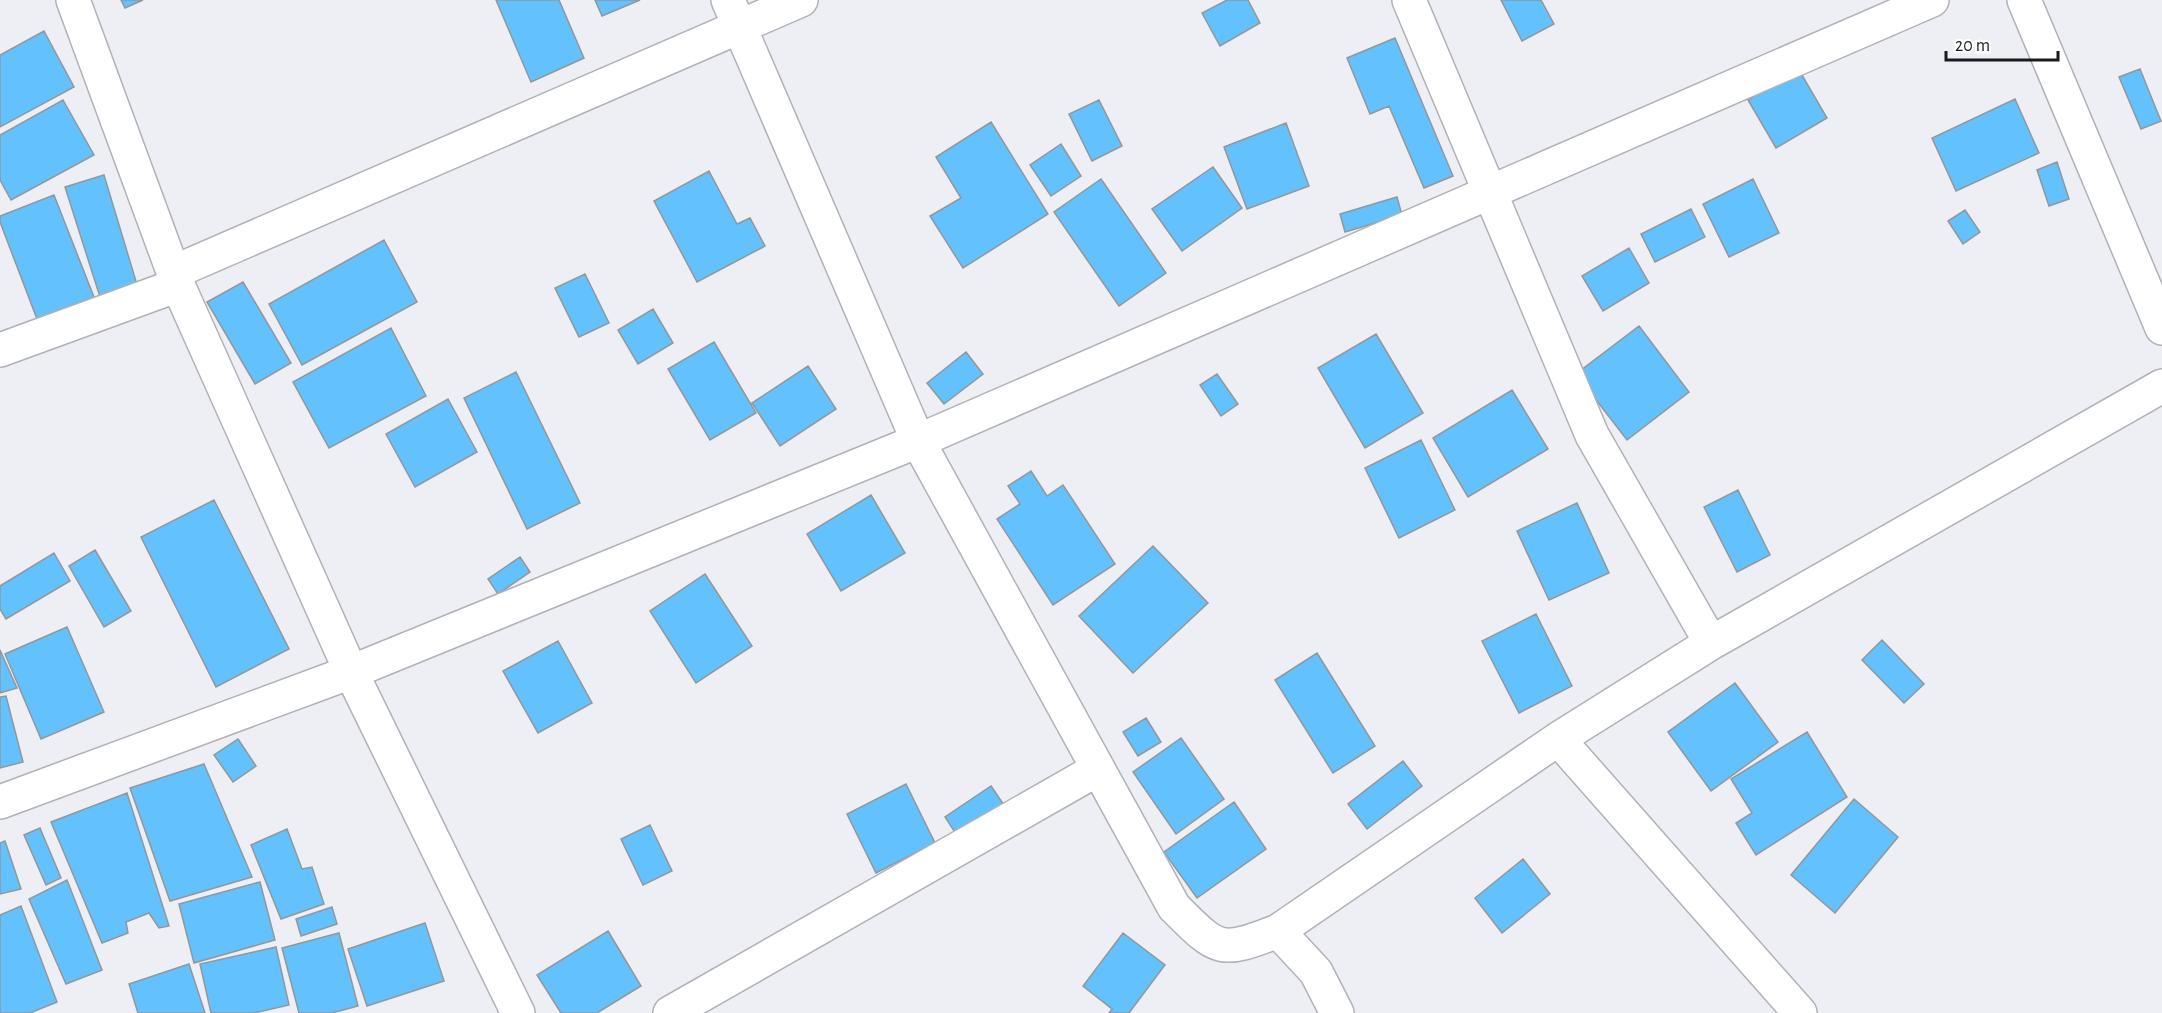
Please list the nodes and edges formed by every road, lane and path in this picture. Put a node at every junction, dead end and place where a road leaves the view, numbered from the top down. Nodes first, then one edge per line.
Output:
1 (73, 0) edge
2 (801, 0) edge
3 (1409, 0) edge
4 (1932, 0) edge
5 (2024, 0) edge
6 (734, 14) edge
7 (1490, 191) junction
8 (176, 278) junction
9 (2162, 328) edge
10 (0, 350) edge
11 (2162, 386) edge
12 (918, 441) junction
13 (1711, 643) junction
14 (351, 672) junction
15 (1558, 739) junction
16 (1098, 769) junction
17 (0, 802) edge
18 (1278, 931) junction
19 (518, 1013) edge
20 (670, 1013) edge
21 (1337, 1013) edge
22 (1800, 1013) edge

1 - 8 street
2 - 6 street
3 - 7 street
4 - 7 street
5 - 9 street
6 - 8 street
6 - 12 street
7 - 12 street
7 - 13 street
8 - 10 street
8 - 14 street
11 - 13 street
12 - 14 street
12 - 16 street
13 - 15 street
14 - 17 street
14 - 19 street
15 - 18 street
15 - 22 street
16 - 18 street
16 - 20 street
18 - 21 street

